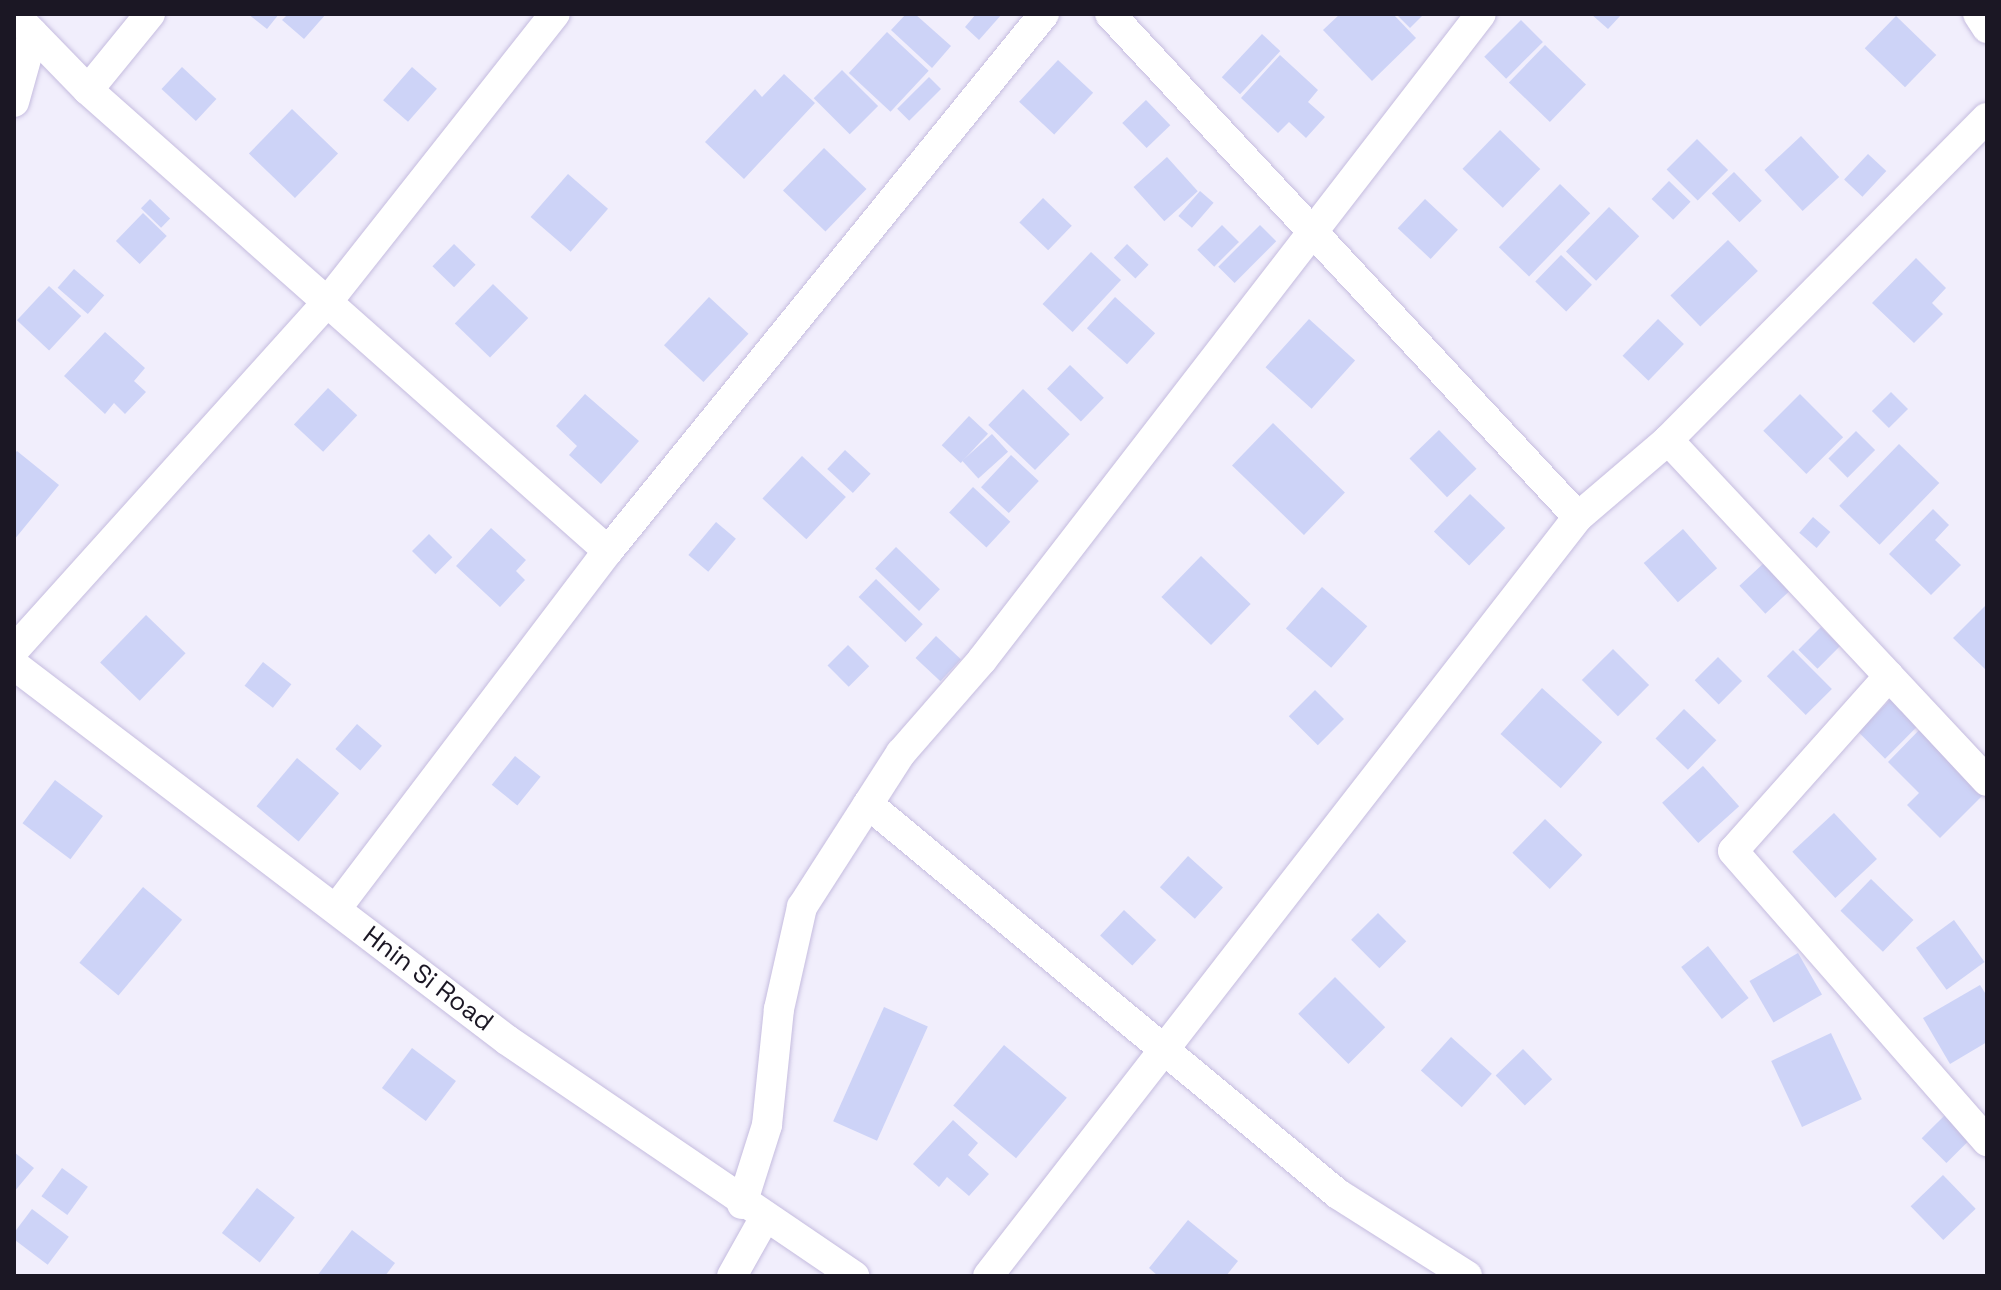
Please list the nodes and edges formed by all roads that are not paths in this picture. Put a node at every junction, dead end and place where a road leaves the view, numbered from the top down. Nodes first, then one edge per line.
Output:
1 (150, 14) edge
2 (555, 14) edge
3 (1044, 14) edge
4 (1110, 14) edge
5 (1481, 14) edge
6 (1978, 14) edge
7 (24, 24) edge
8 (1987, 28) edge
9 (88, 90) junction
10 (14, 102) edge
11 (1987, 118) edge
12 (1312, 231) junction
13 (328, 301) junction
14 (1668, 440) junction
15 (1578, 517) junction
16 (608, 551) junction
17 (14, 650) edge
18 (14, 665) edge
19 (1889, 676) junction
20 (1987, 781) edge
21 (868, 804) junction
22 (336, 909) junction
23 (1162, 1053) junction
24 (1987, 1141) edge
25 (753, 1211) junction
26 (732, 1276) edge
27 (854, 1276) edge
28 (988, 1276) edge
29 (1467, 1276) edge

1 - 9 street
2 - 13 street
3 - 16 street
4 - 12 street
5 - 12 street
6 - 8 street
7 - 9 street
7 - 10 street
9 - 13 street
11 - 14 street
12 - 15 street
12 - 21 street
13 - 16 street
13 - 17 street
14 - 15 street
14 - 19 street
15 - 23 street
16 - 22 street
18 - 22 street, Hnin Si Road
19 - 20 street
19 - 24 street
21 - 23 street
21 - 25 street
22 - 25 street, Hnin Si Road
23 - 28 street
23 - 29 street
25 - 26 street
25 - 27 street, Hnin Si Road

